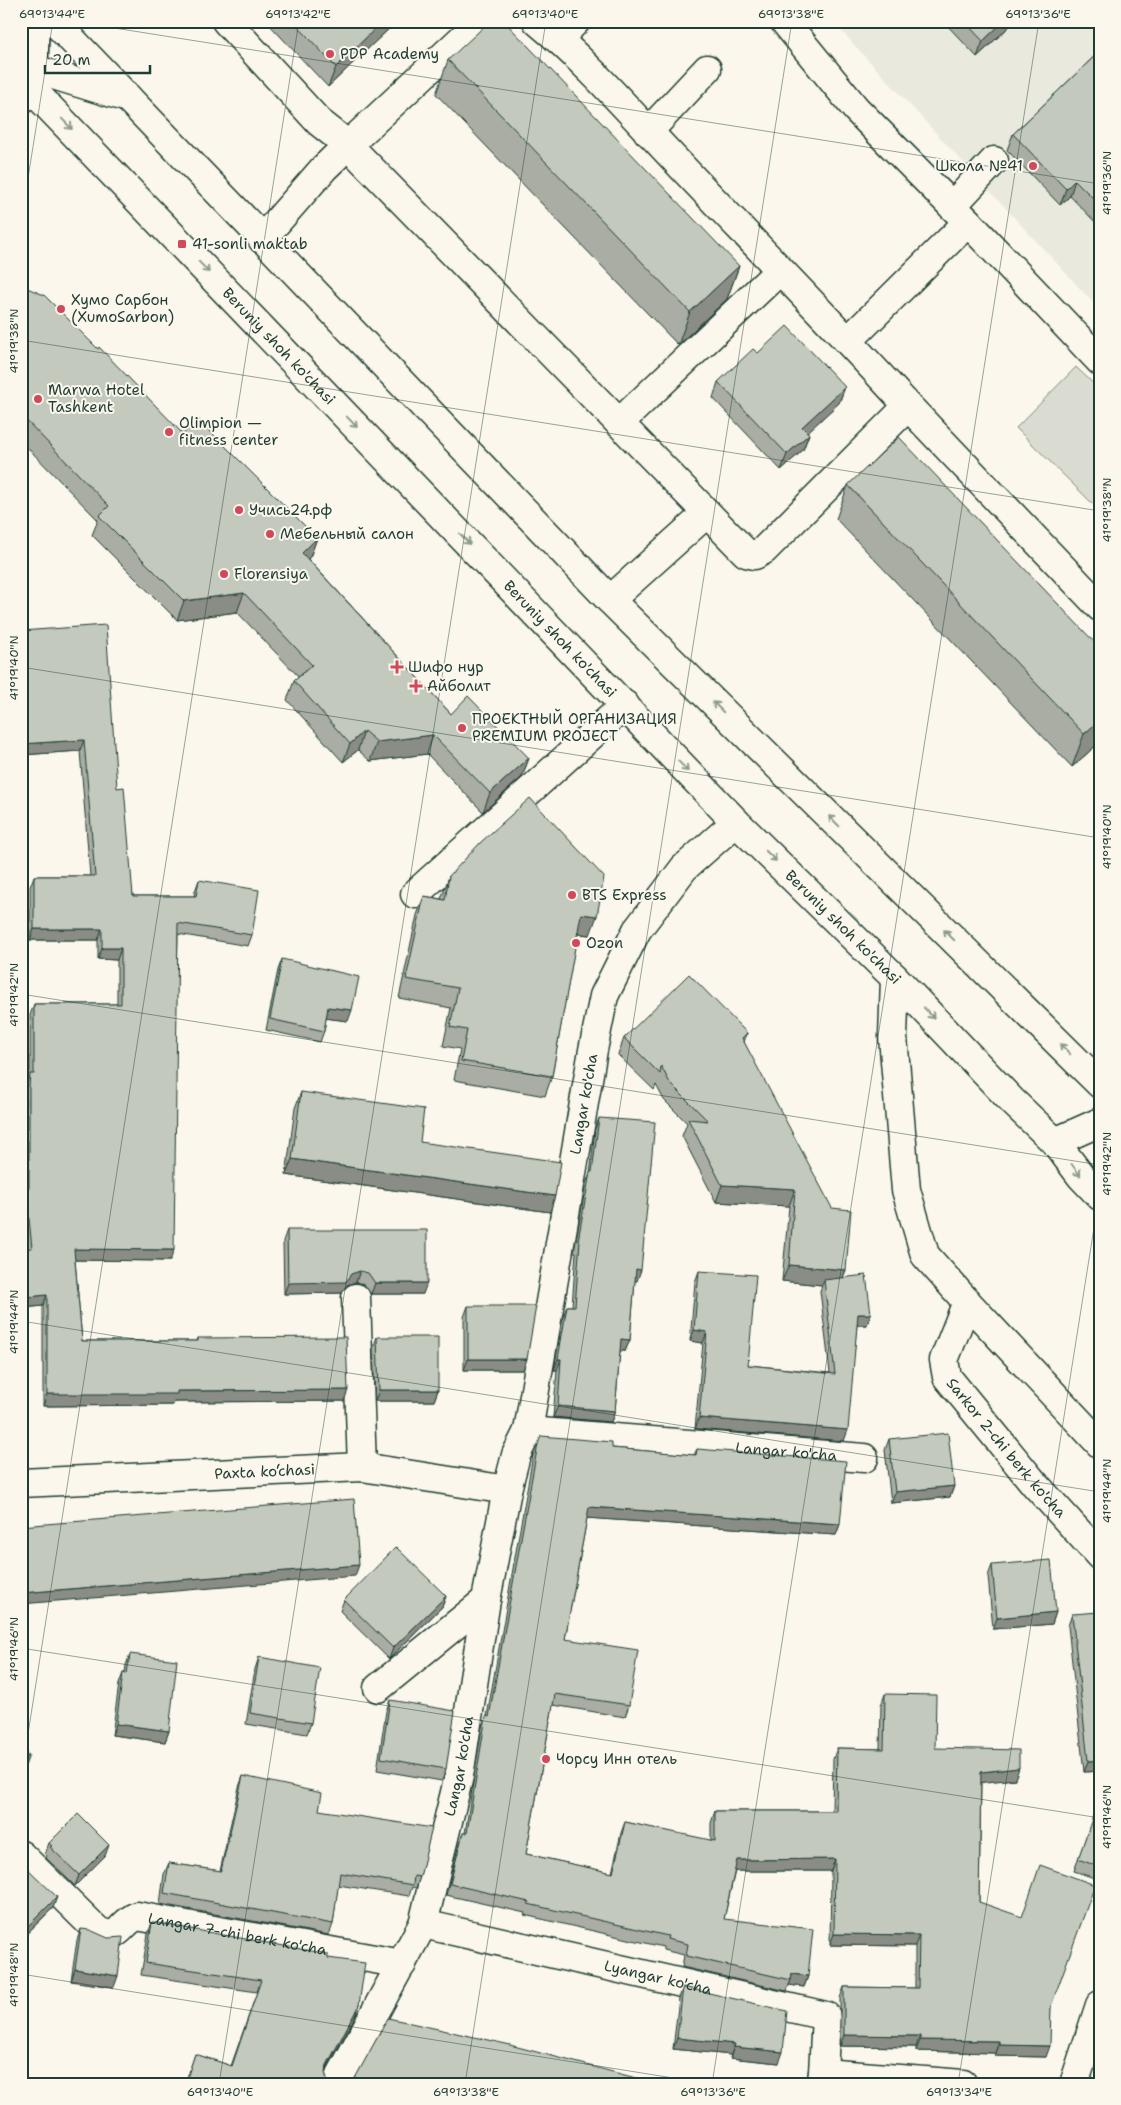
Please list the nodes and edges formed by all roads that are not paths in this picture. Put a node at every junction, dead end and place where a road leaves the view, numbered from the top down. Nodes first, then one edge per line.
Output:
1 (35, 21) edge
2 (54, 21) edge
3 (226, 21) edge
4 (481, 21) edge
5 (537, 21) edge
6 (784, 21) edge
7 (567, 30) edge
8 (707, 69) dead end
9 (26, 80) edge
10 (128, 98) junction
11 (648, 132) junction
12 (348, 145) junction
13 (994, 161) dead end
14 (960, 214) junction
15 (262, 240) junction
16 (780, 270) junction
17 (848, 340) junction
18 (1100, 361) edge
19 (908, 406) junction
20 (619, 422) junction
21 (707, 513) junction
22 (610, 600) junction
23 (1100, 607) edge
24 (625, 705) junction
25 (736, 822) junction
26 (415, 894) dead end
27 (895, 978) junction
28 (1100, 1084) edge
29 (1100, 1122) edge
30 (1055, 1142) junction
31 (1100, 1196) edge
32 (356, 1298) dead end
33 (967, 1302) junction
34 (528, 1431) junction
35 (1100, 1444) edge
36 (864, 1458) dead end
37 (362, 1467) junction
38 (21, 1483) edge
39 (507, 1490) junction
40 (1100, 1556) edge
41 (486, 1600) junction
42 (378, 1688) dead end
43 (21, 1854) edge
44 (423, 1924) junction
45 (402, 1964) junction
46 (1100, 2005) edge
47 (822, 2078) edge
48 (336, 2084) edge
49 (963, 2084) edge
50 (1074, 2084) edge

1 - 9 main road
2 - 10 main road
3 - 12 main road
4 - 12 main road
5 - 7 main road
6 - 14 main road
7 - 11 main road
8 - 11 main road
9 - 10 main road
9 -> 24 main road, Beruniy shoh ko'chasi
10 - 15 main road
11 - 16 main road
12 - 15 main road
12 - 20 main road
13 - 14 main road
14 - 17 main road
14 - 18 main road
15 - 22 main road
16 - 17 main road
16 - 20 main road
17 - 19 main road
19 - 21 main road
19 - 23 main road
20 - 21 main road
21 - 22 main road
28 -> 22 main road
24 -> 25 main road, Beruniy shoh ko'chasi
24 - 26 main road
25 -> 27 main road, Beruniy shoh ko'chasi
25 - 34 main road, Langar ko'cha
27 -> 30 main road, Beruniy shoh ko'chasi
27 - 33 main road
29 - 30 main road
30 -> 31 main road, Beruniy shoh ko'chasi
32 - 37 main road
33 - 35 main road
33 - 40 main road, Sarkor 2-chi berk ko'cha
34 - 36 main road, Langar ko'cha
34 - 39 main road, Langar ko'cha
37 - 38 main road, Paxta ko‘chasi
37 - 39 main road, Paxta ko‘chasi
39 - 41 main road, Langar ko'cha
41 - 42 main road
41 - 44 main road, Langar ko'cha
43 - 45 main road, Langar 7-chi berk ko'cha
44 - 45 main road, Langar ko'cha
44 - 47 main road, Lyangar ko'cha
45 - 48 main road, Langar ko'cha
46 - 50 main road
47 - 49 main road

